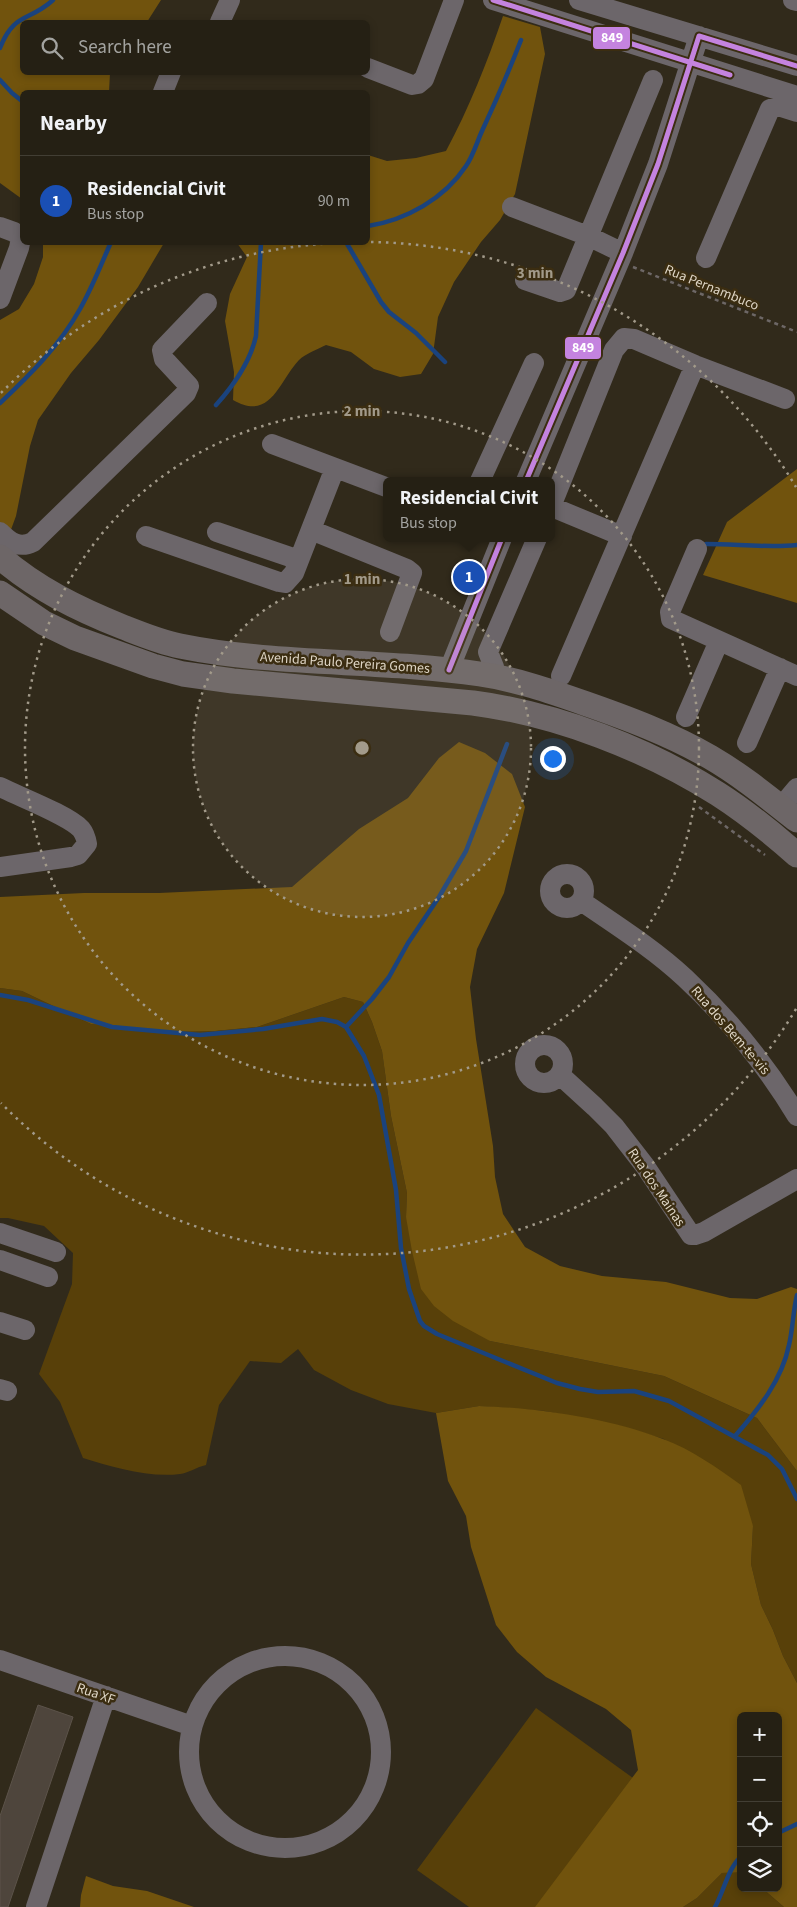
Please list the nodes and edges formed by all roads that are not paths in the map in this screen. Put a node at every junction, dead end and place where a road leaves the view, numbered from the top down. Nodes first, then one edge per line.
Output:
1 (454, 0) edge
2 (493, 0) edge
3 (793, 0) edge
4 (584, 1) edge
5 (797, 1) edge
6 (699, 36) junction
7 (691, 62) junction
8 (797, 66) edge
9 (370, 69) edge
10 (170, 75) edge
11 (653, 80) dead end
12 (164, 90) edge
13 (797, 96) edge
14 (797, 112) edge
15 (512, 207) dead end
16 (0, 228) edge
17 (588, 236) junction
18 (20, 237) edge
19 (20, 243) edge
20 (621, 257) junction
21 (706, 258) dead end
22 (525, 280) dead end
23 (0, 299) edge
24 (208, 303) dead end
25 (534, 363) dead end
26 (695, 365) junction
27 (784, 399) dead end
28 (272, 444) dead end
29 (334, 468) junction
30 (482, 477) edge
31 (528, 477) edge
32 (383, 486) edge
33 (555, 498) edge
34 (555, 506) edge
35 (311, 530) junction
36 (0, 532) edge
37 (217, 532) dead end
38 (146, 536) dead end
39 (622, 536) junction
40 (500, 542) edge
41 (535, 542) edge
42 (697, 549) dead end
43 (0, 557) edge
44 (299, 560) junction
45 (0, 593) edge
46 (390, 632) dead end
47 (720, 641) junction
48 (449, 670) junction
49 (788, 672) edge
50 (492, 676) junction
51 (561, 676) dead end
52 (686, 717) dead end
53 (747, 743) dead end
54 (0, 787) edge
55 (797, 788) edge
56 (789, 814) edge
57 (797, 855) edge
58 (0, 867) edge
59 (581, 902) dead end
60 (560, 1075) dead end
61 (797, 1116) edge
62 (797, 1179) edge
63 (0, 1233) edge
64 (56, 1252) dead end
65 (0, 1260) edge
66 (48, 1277) dead end
67 (0, 1322) edge
68 (25, 1330) dead end
69 (0, 1660) edge
70 (106, 1696) junction
71 (192, 1726) junction
72 (36, 1907) edge

1 - 9 street
2 - 7 street
3 - 5 street
4 - 6 street
6 - 7 street
6 - 8 street
7 - 13 street
7 - 20 street
10 - 12 street
11 - 17 street
14 - 21 street
15 - 17 street
16 - 18 street
17 - 20 street
17 - 22 street
19 - 23 street
20 - 31 street
24 - 36 street
25 - 30 street
26 - 27 street
26 - 33 street
26 - 39 street
28 - 29 street
29 - 32 street
29 - 35 street
34 - 39 street
35 - 44 street
35 - 46 street
37 - 44 street
38 - 44 street
39 - 51 street
40 - 48 street
41 - 50 street
42 - 47 street
43 - 48 main road, Avenida Paulo Pereira Gomes
45 - 57 main road, Avenida Paulo Pereira Gomes
47 - 49 street
47 - 52 street
48 - 50 main road, Avenida Paulo Pereira Gomes
49 - 53 street
50 - 56 main road, Avenida Paulo Pereira Gomes
54 - 58 street
55 - 56 street
59 - 61 street, Rua dos Bem-te-vis
60 - 62 street, Rua dos Mainas
63 - 64 street
65 - 66 street
67 - 68 street
69 - 70 street, Rua XF
70 - 71 street, Rua XF
70 - 72 street
71 - 71 street

